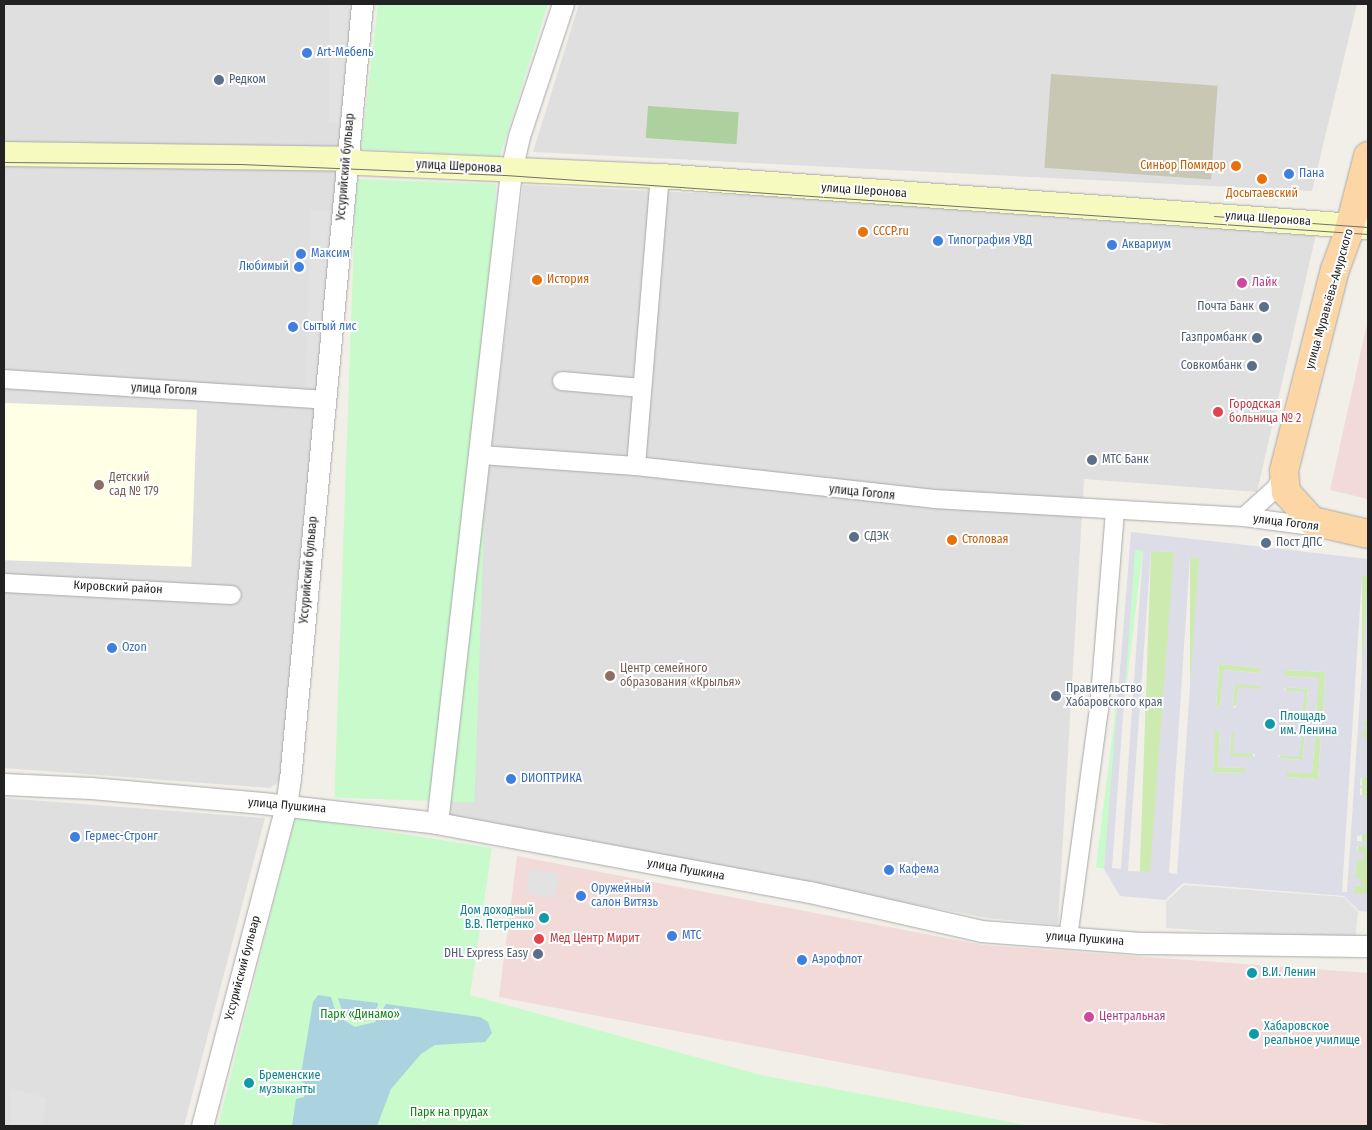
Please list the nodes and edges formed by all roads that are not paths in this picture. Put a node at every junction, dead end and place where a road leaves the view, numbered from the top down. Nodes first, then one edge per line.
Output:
1 (362, 4) edge
2 (563, 4) edge
3 (4, 154) edge
4 (1368, 156) edge
5 (350, 163) junction
6 (4, 165) edge
7 (511, 170) junction
8 (660, 176) junction
9 (1359, 226) edge
10 (4, 379) edge
11 (562, 381) dead end
12 (642, 388) junction
13 (325, 400) junction
14 (481, 455) junction
15 (636, 466) junction
16 (1284, 471) junction
17 (1115, 511) junction
18 (1244, 517) junction
19 (1329, 528) junction
20 (1368, 534) edge
21 (4, 583) edge
22 (232, 595) dead end
23 (4, 784) edge
24 (286, 806) junction
25 (438, 823) junction
26 (1068, 938) junction
27 (1368, 946) edge
28 (202, 1126) edge

1 - 5 street, Уссурийский бульвар
2 - 7 street
3 - 5 main road, улица Шеронова
4 - 9 main road, улица Муравьёва-Амурского
5 - 6 main road, улица Шеронова
5 - 7 main road, улица Шеронова
5 - 13 street, Уссурийский бульвар
7 - 8 main road, улица Шеронова
7 - 14 street
8 - 9 main road, улица Шеронова
8 - 12 street
9 - 16 main road, улица Муравьёва-Амурского
10 - 13 street, улица Гоголя
11 - 12 street
12 - 15 street
13 - 24 street, Уссурийский бульвар
14 - 15 street, улица Гоголя
14 - 25 street
15 - 17 street, улица Гоголя
16 - 18 street, улица Гоголя
16 - 19 main road, улица Муравьёва-Амурского
17 - 18 street, улица Гоголя
17 - 26 street
18 - 19 street, улица Гоголя
19 - 20 main road, улица Муравьёва-Амурского
21 - 22 street, Кировский район
23 - 24 street, улица Пушкина
24 - 25 street, улица Пушкина
24 - 28 street, Уссурийский бульвар
25 - 26 street, улица Пушкина
26 - 27 street, улица Пушкина

